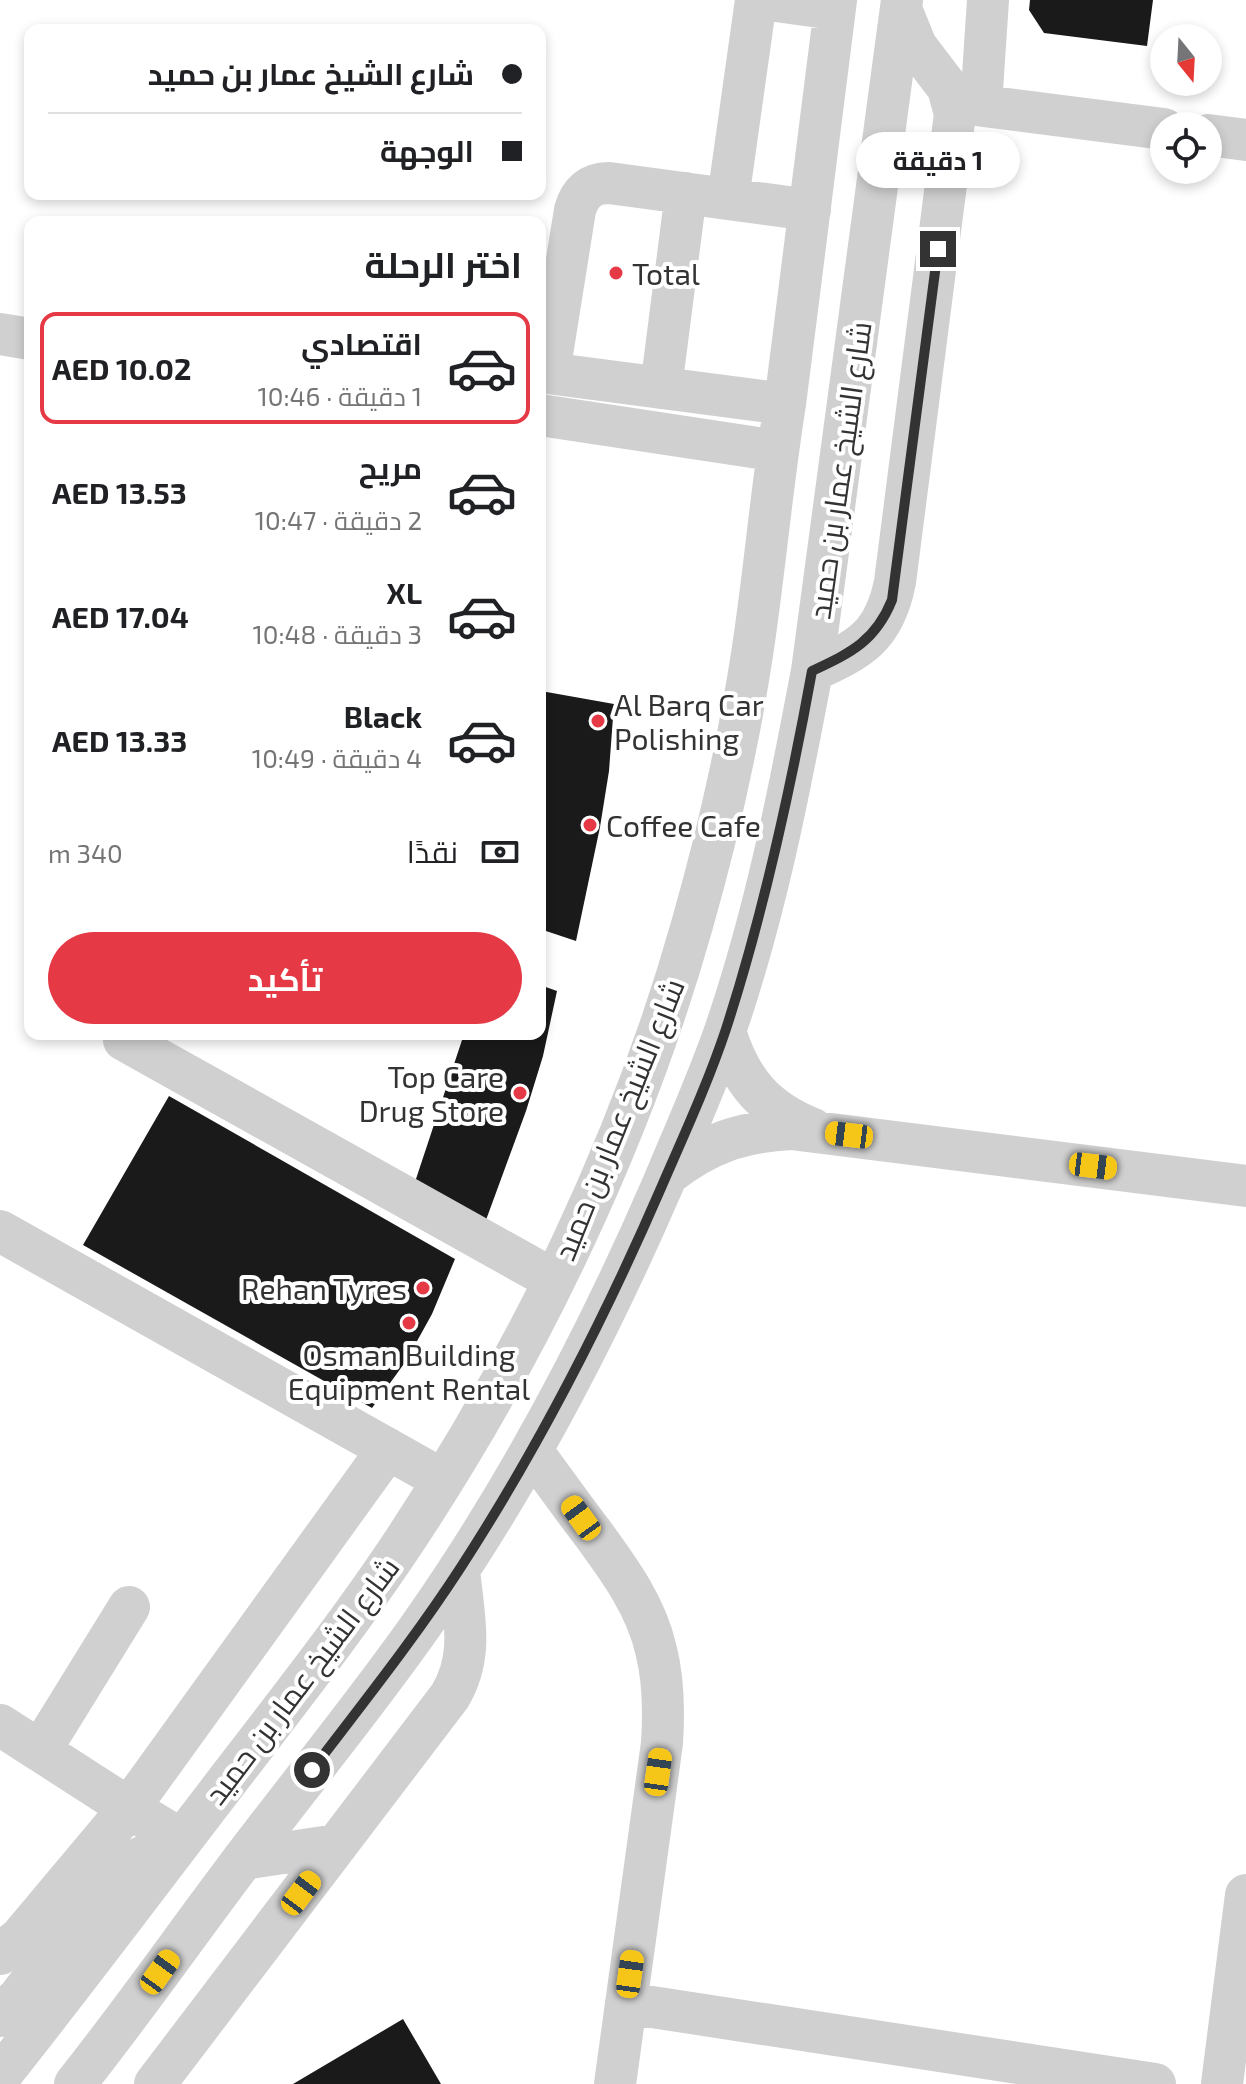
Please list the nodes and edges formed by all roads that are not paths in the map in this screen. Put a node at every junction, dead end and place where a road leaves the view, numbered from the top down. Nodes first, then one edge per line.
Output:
1 (756, 0) edge
2 (769, 0) edge
3 (988, 0) edge
4 (835, 5) edge
5 (901, 5) edge
6 (967, 104) junction
7 (1150, 127) edge
8 (1222, 137) edge
9 (1246, 140) edge
10 (686, 193) junction
11 (728, 199) junction
12 (810, 210) junction
13 (0, 334) edge
14 (24, 338) edge
15 (546, 368) edge
16 (546, 373) edge
17 (661, 388) junction
18 (785, 404) junction
19 (546, 416) edge
20 (778, 451) junction
21 (812, 671) junction
22 (725, 1031) junction
23 (124, 1040) dead end
24 (818, 1131) junction
25 (667, 1175) junction
26 (1246, 1186) edge
27 (0, 1231) edge
28 (554, 1280) junction
29 (388, 1449) junction
30 (532, 1451) junction
31 (443, 1480) junction
32 (459, 1569) junction
33 (129, 1607) dead end
34 (0, 1725) edge
35 (40, 1751) junction
36 (129, 1808) junction
37 (178, 1845) junction
38 (337, 1845) junction
39 (243, 1859) junction
40 (1245, 1904) edge
41 (0, 1954) edge
42 (626, 2003) junction
43 (0, 2016) edge
44 (0, 2076) edge
45 (75, 2084) edge
46 (155, 2084) edge
47 (615, 2084) edge
48 (1155, 2084) edge
49 (1222, 2084) edge

1 - 11 street
2 - 4 street
3 - 6 street
4 - 12 street, شارع الشيخ عمار بن حميد
5 - 6 street
5 - 21 street, شارع الشيخ عمار بن حميد
6 - 7 street
6 - 21 street
8 - 9 street
10 - 11 street
10 - 15 street
10 - 17 street
11 - 12 street
12 - 18 street, شارع الشيخ عمار بن حميد
13 - 14 street
16 - 17 street
17 - 18 street
18 - 20 street, شارع الشيخ عمار بن حميد
19 - 20 street
20 - 28 street, شارع الشيخ عمار بن حميد
21 - 22 street, شارع الشيخ عمار بن حميد
22 - 24 street
22 - 25 street, شارع الشيخ عمار بن حميد
23 - 28 street
24 - 25 street
24 - 26 street
25 - 30 street, شارع الشيخ عمار بن حميد
27 - 29 street
28 - 31 street, شارع الشيخ عمار بن حميد
29 - 31 street
29 - 36 street
30 - 32 street, شارع الشيخ عمار بن حميد
30 - 42 street
31 - 37 street, شارع الشيخ عمار بن حميد
32 - 38 street
32 - 39 street, شارع الشيخ عمار بن حميد
33 - 35 street
34 - 35 street
35 - 36 street
36 - 37 street
36 - 41 street
37 - 43 street
37 - 44 street, شارع الشيخ عمار بن حميد
38 - 39 street
38 - 46 street
39 - 45 street, شارع الشيخ عمار بن حميد
40 - 49 street
42 - 47 street
42 - 48 street

